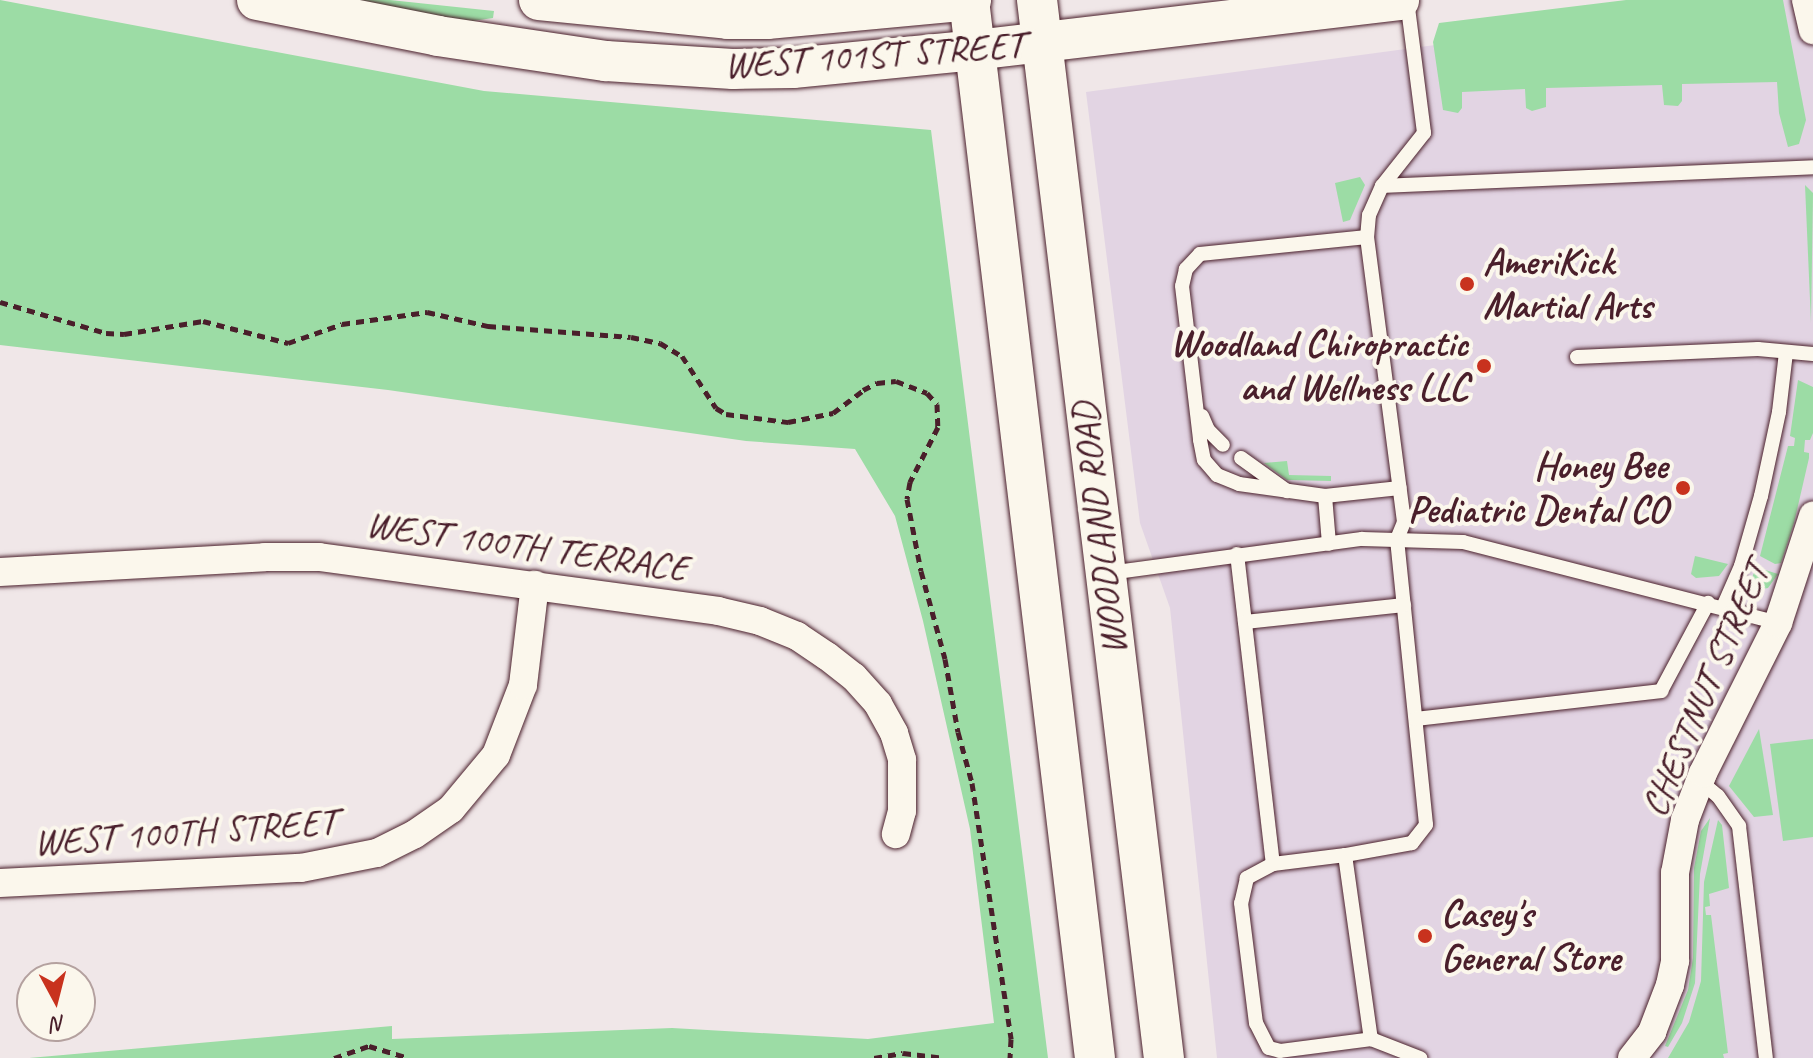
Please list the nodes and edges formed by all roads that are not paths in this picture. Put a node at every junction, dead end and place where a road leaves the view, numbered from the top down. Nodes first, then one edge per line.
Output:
1 (257, 0) edge
2 (539, 0) edge
3 (970, 0) edge
4 (1037, 0) edge
5 (1399, 0) edge
6 (1407, 0) edge
7 (1806, 0) edge
8 (592, 3) edge
9 (1813, 30) edge
10 (1040, 42) junction
11 (975, 50) junction
12 (1813, 167) edge
13 (1382, 186) junction
14 (1367, 237) junction
15 (1786, 352) junction
16 (1813, 354) edge
17 (1577, 357) dead end
18 (1195, 401) junction
19 (1223, 445) dead end
20 (1241, 458) dead end
21 (1400, 488) junction
22 (1291, 493) junction
23 (1325, 496) junction
24 (1813, 516) edge
25 (1397, 539) junction
26 (1329, 544) junction
27 (1237, 554) junction
28 (0, 572) edge
29 (1105, 573) junction
30 (535, 585) junction
31 (1708, 603) junction
32 (1404, 605) junction
33 (1723, 607) junction
34 (1245, 622) junction
35 (1778, 623) junction
36 (1416, 719) junction
37 (1700, 781) junction
38 (896, 834) dead end
39 (1345, 855) junction
40 (1273, 864) junction
41 (0, 883) edge
42 (1372, 1039) junction
43 (1095, 1058) edge
44 (1164, 1058) edge
45 (1420, 1058) edge
46 (1632, 1058) edge
47 (1766, 1058) edge

1 - 11 main road, WEST 101ST STREET
2 - 8 main road, WEST 101ST STREET
3 - 8 main road, WEST 101ST STREET
3 - 11 main road, WOODLAND ROAD
4 - 10 main road, WOODLAND ROAD
5 - 10 main road, WEST 101ST STREET
6 - 13 lane
7 - 9 street
10 - 11 main road, WEST 101ST STREET
10 - 29 main road, WOODLAND ROAD
11 - 43 main road, WOODLAND ROAD
12 - 13 lane
13 - 14 lane
14 - 18 lane
14 - 21 lane
15 - 16 lane
15 - 17 lane
15 - 33 lane
18 - 19 lane
18 - 22 lane
20 - 22 lane
21 - 23 lane
21 - 25 lane
22 - 23 lane
23 - 26 lane
24 - 35 street, CHESTNUT STREET
25 - 26 lane
25 - 31 lane
25 - 32 lane
26 - 27 lane
27 - 29 lane
27 - 34 lane
28 - 30 street, WEST 100TH TERRACE
29 - 44 main road, WOODLAND ROAD
30 - 38 street, WEST 100TH TERRACE
30 - 41 street, WEST 100TH STREET
31 - 33 lane
31 - 36 lane
32 - 34 lane
32 - 36 lane
33 - 35 lane
34 - 40 lane
35 - 37 street, CHESTNUT STREET
36 - 39 lane
37 - 46 street, CHESTNUT STREET
37 - 47 lane
39 - 40 lane
39 - 42 lane
40 - 42 lane
42 - 45 lane

